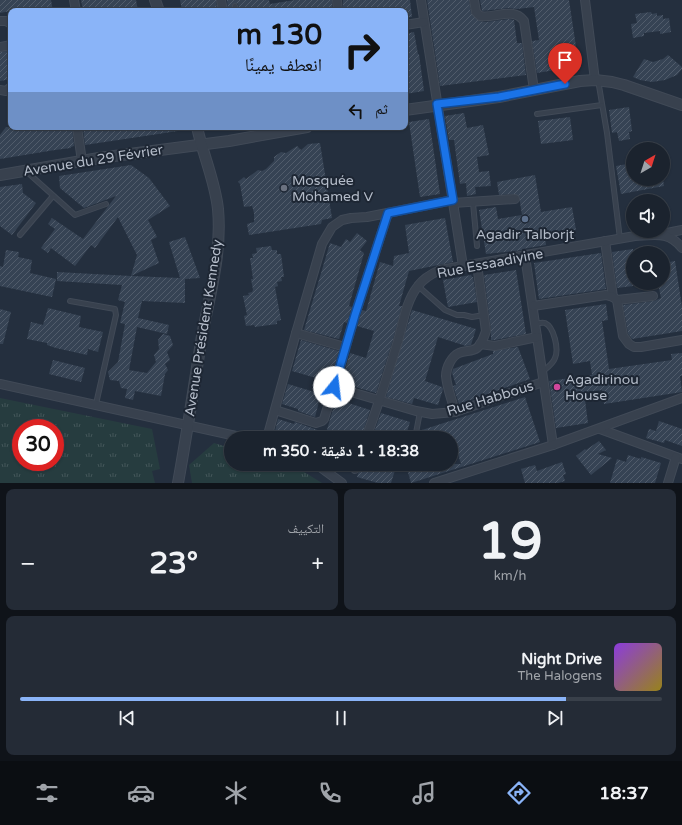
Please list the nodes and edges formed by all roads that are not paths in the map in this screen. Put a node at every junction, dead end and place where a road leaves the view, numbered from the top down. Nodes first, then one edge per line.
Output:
1 (421, 0) edge
2 (474, 0) edge
3 (585, 0) edge
4 (424, 22) junction
5 (408, 25) edge
6 (597, 80) junction
7 (534, 90) junction
8 (437, 104) junction
9 (602, 105) junction
10 (682, 105) edge
11 (408, 109) edge
12 (537, 114) dead end
13 (77, 130) edge
14 (198, 130) edge
15 (290, 130) edge
16 (201, 145) junction
17 (82, 161) junction
18 (25, 171) junction
19 (0, 175) edge
20 (53, 196) junction
21 (515, 199) dead end
22 (453, 202) junction
23 (473, 203) junction
24 (106, 204) dead end
25 (388, 213) junction
26 (682, 230) edge
27 (670, 232) edge
28 (20, 235) dead end
29 (626, 237) edge
30 (670, 237) edge
31 (620, 238) junction
32 (605, 241) junction
33 (477, 246) dead end
34 (682, 248) edge
35 (525, 256) junction
36 (477, 264) junction
37 (464, 266) junction
38 (418, 285) junction
39 (653, 296) dead end
40 (615, 298) junction
41 (70, 301) dead end
42 (533, 306) junction
43 (484, 315) junction
44 (535, 324) junction
45 (296, 333) junction
46 (537, 337) junction
47 (682, 340) edge
48 (480, 344) junction
49 (345, 348) junction
50 (542, 372) junction
51 (543, 382) junction
52 (0, 384) edge
53 (334, 387) junction
54 (682, 398) edge
55 (380, 401) junction
56 (96, 404) junction
57 (275, 410) junction
58 (420, 412) junction
59 (455, 412) junction
60 (188, 426) junction
61 (600, 429) junction
62 (269, 431) edge
63 (369, 431) edge
64 (416, 431) edge
65 (224, 434) edge
66 (553, 446) junction
67 (679, 458) edge
68 (326, 471) edge
69 (452, 480) edge
70 (178, 483) edge
71 (342, 483) edge
72 (434, 483) edge
73 (668, 483) edge

1 - 4 street
2 - 7 street
3 - 6 street
4 - 5 street
4 - 8 street
6 - 7 street
6 - 9 lane
6 - 10 street
7 - 8 street
8 - 11 street
8 - 22 street
9 - 12 lane
9 - 31 lane
13 - 17 street
14 - 16 street, Avenue Président Kennedy
15 - 16 street, Avenue du 29 Février
16 - 17 street, Avenue du 29 Février
16 - 60 street, Avenue Président Kennedy
17 - 18 street, Avenue du 29 Février
18 - 19 street, Avenue du 29 Février
18 - 20 lane
20 - 24 lane
20 - 28 lane
21 - 23 street
22 - 23 street
22 - 25 street
22 - 37 street
23 - 33 lane
25 - 45 street
25 - 49 street
26 - 27 street, Rue Essaadiyine
29 - 31 street, Rue Essaadiyine
30 - 34 street
31 - 32 street, Rue Essaadiyine
32 - 35 street, Rue Essaadiyine
32 - 40 street
35 - 36 street, Rue Essaadiyine
35 - 42 street
36 - 37 street, Rue Essaadiyine
36 - 43 street
37 - 38 street, Rue Essaadiyine
38 - 43 lane
38 - 55 street, Rue Essaadiyine
39 - 40 street
40 - 42 street
40 - 47 street
41 - 56 lane
42 - 44 street
43 - 48 street
44 - 46 street
44 - 50 lane
45 - 49 street
45 - 57 street
46 - 48 street
46 - 50 street
48 - 59 street
49 - 53 street
50 - 51 street
51 - 59 street, Rue Habbous
51 - 66 street
52 - 56 street
53 - 55 street, Rue Habbous
53 - 57 street
54 - 61 street
55 - 58 street, Rue Habbous
55 - 63 street, Rue Essaadiyine
56 - 60 street
57 - 62 street
58 - 59 street, Rue Habbous
58 - 64 lane
60 - 65 street
60 - 70 street, Avenue Président Kennedy
61 - 66 street
61 - 67 street
66 - 69 street
67 - 73 street
68 - 71 street
69 - 72 street

